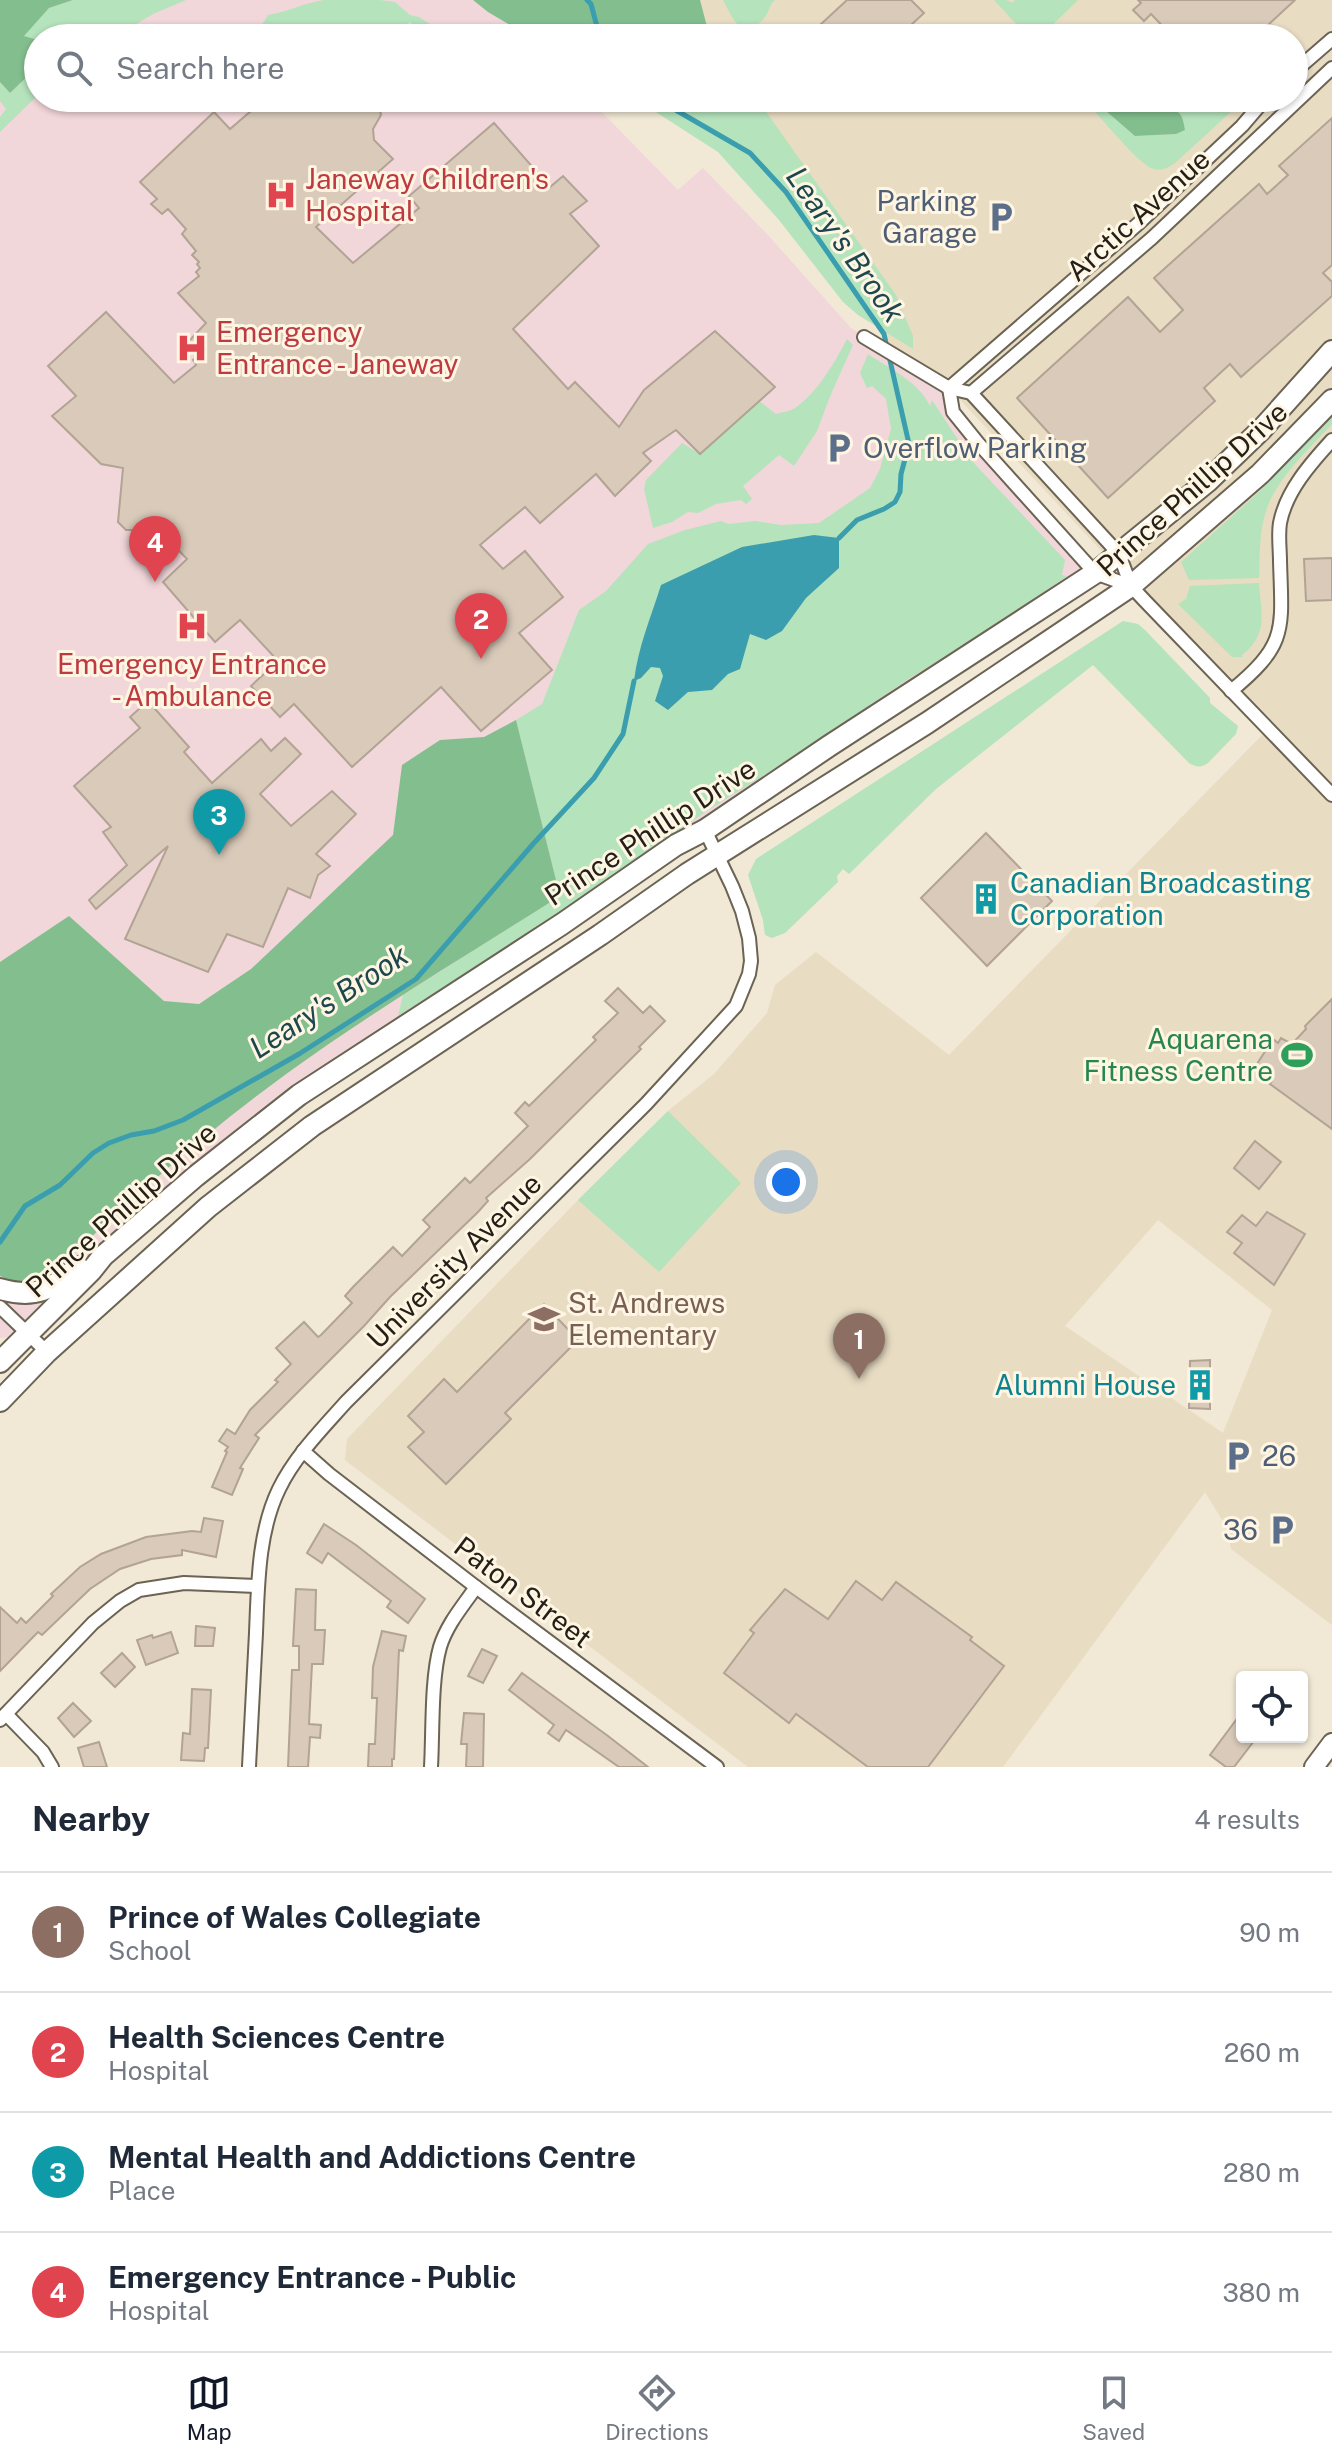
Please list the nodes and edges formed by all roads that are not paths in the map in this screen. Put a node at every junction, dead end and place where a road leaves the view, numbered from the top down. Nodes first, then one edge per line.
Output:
1 (1332, 39) edge
2 (1308, 60) edge
3 (1332, 68) edge
4 (1308, 91) edge
5 (1254, 112) edge
6 (1285, 112) edge
7 (864, 337) dead end
8 (1332, 351) edge
9 (949, 388) junction
10 (971, 393) junction
11 (1332, 400) edge
12 (1332, 440) edge
13 (1119, 554) junction
14 (1095, 573) junction
15 (1131, 586) junction
16 (1231, 691) junction
17 (1332, 795) edge
18 (705, 830) junction
19 (718, 855) junction
20 (103, 1256) junction
21 (0, 1289) edge
22 (0, 1307) edge
23 (28, 1334) junction
24 (47, 1352) junction
25 (0, 1362) edge
26 (0, 1401) edge
27 (303, 1451) junction
28 (258, 1586) junction
29 (476, 1587) junction
30 (3, 1717) edge
31 (1332, 1743) edge
32 (52, 1767) edge
33 (249, 1767) edge
34 (431, 1767) edge
35 (717, 1767) edge
36 (1314, 1767) edge

1 - 2 street
3 - 4 street, Arctic Avenue
5 - 9 street, Arctic Avenue
6 - 10 street, Arctic Avenue
7 - 9 street
8 - 13 main road, Prince Phillip Drive
9 - 10 street
9 - 14 street
10 - 13 street
11 - 15 main road, Prince Phillip Drive
12 - 16 street
13 - 14 main road, Prince Phillip Drive
13 - 15 street
14 - 15 street
14 - 18 main road, Prince Phillip Drive
15 - 16 street
15 - 19 main road, Prince Phillip Drive
16 - 17 street
18 - 19 street, University Avenue
18 - 20 main road, Prince Phillip Drive
19 - 24 main road, Prince Phillip Drive
19 - 27 street, University Avenue
20 - 21 main road
20 - 23 main road, Prince Phillip Drive
22 - 23 street
23 - 24 street
23 - 25 main road, Prince Phillip Drive
24 - 26 main road, Prince Phillip Drive
27 - 28 street, University Avenue
27 - 29 street, Paton Street
28 - 30 street
28 - 33 street, University Avenue
29 - 34 street
29 - 35 street, Paton Street
30 - 32 street
31 - 36 main road

